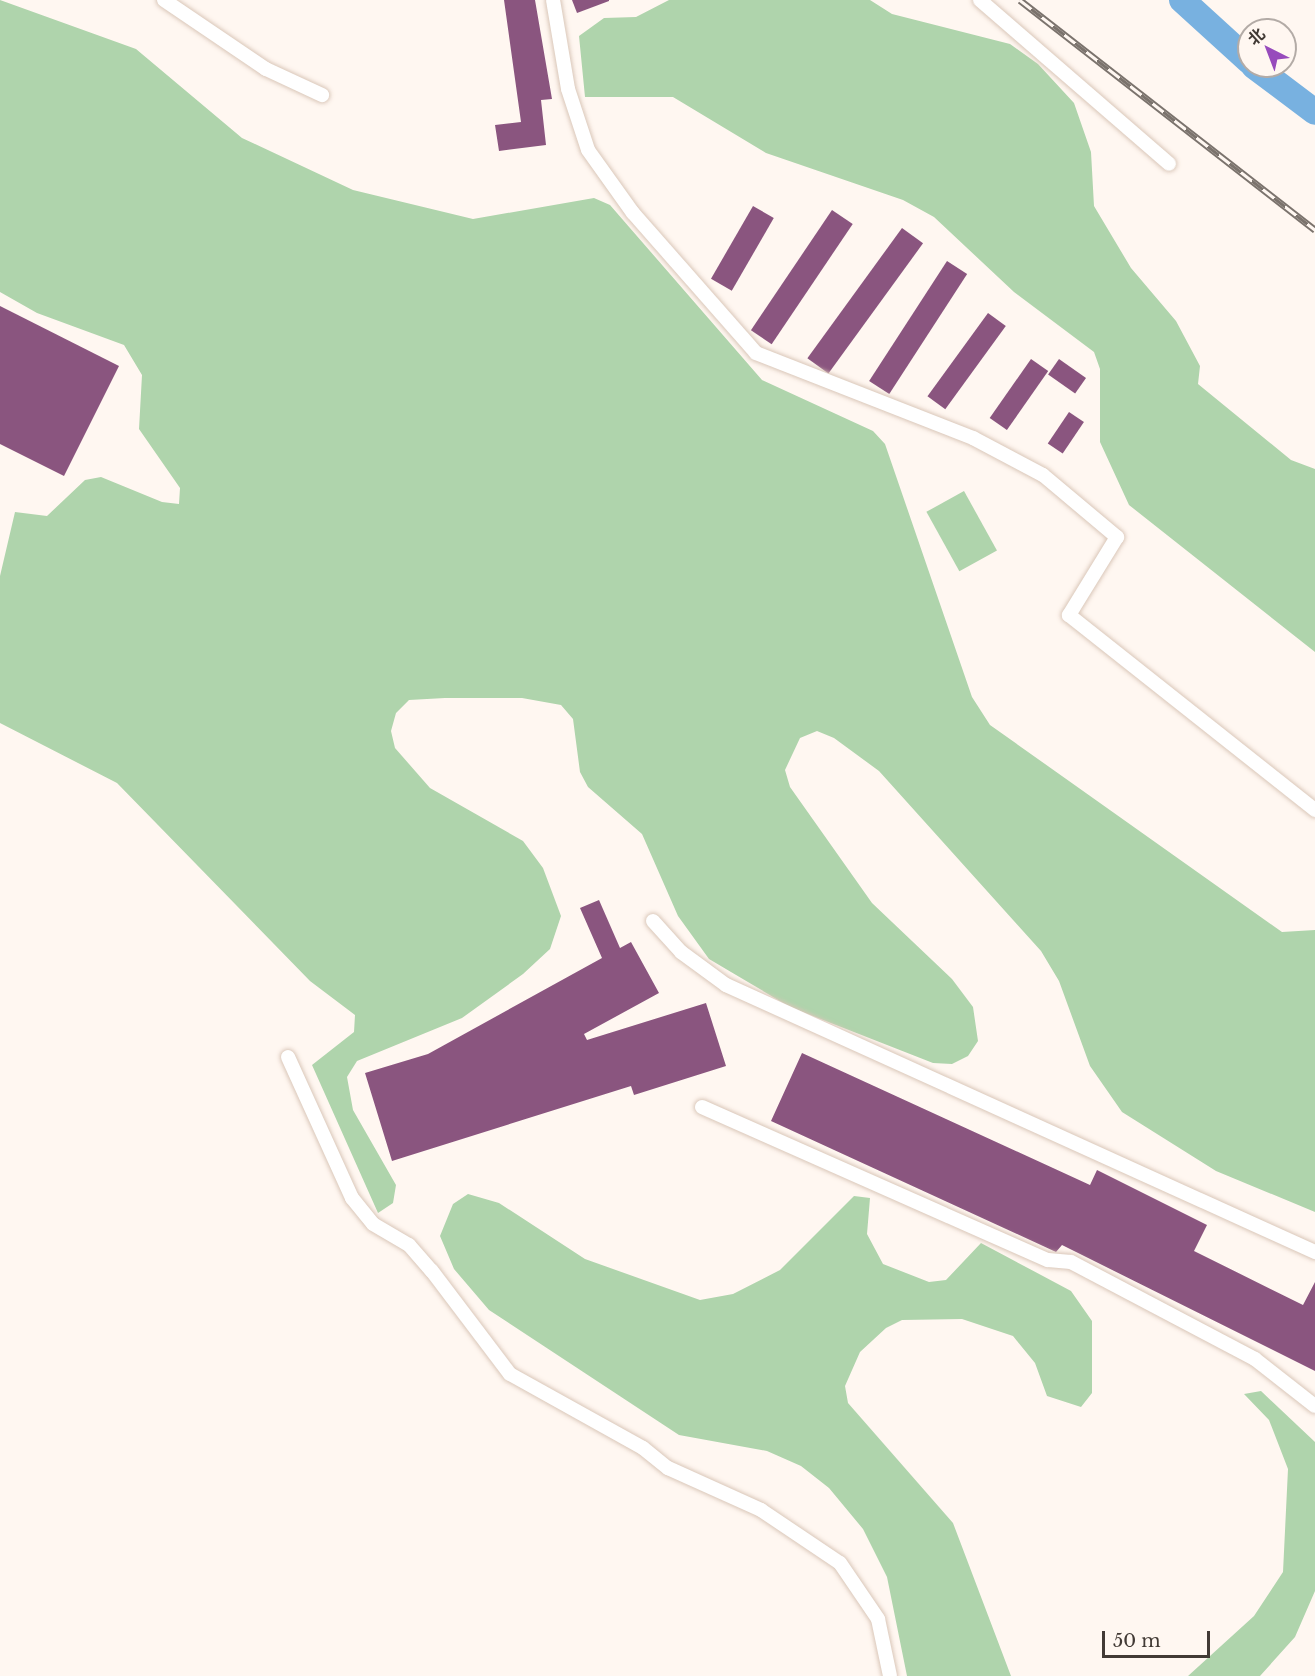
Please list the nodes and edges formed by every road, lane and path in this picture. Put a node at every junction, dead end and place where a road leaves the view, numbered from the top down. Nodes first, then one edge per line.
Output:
1 (164, 0) edge
2 (553, 0) edge
3 (980, 0) edge
4 (322, 95) dead end
5 (1168, 164) dead end
6 (1315, 810) edge
7 (654, 921) dead end
8 (288, 1057) dead end
9 (702, 1107) dead end
10 (1315, 1252) edge
11 (1315, 1406) edge
12 (890, 1676) edge

1 - 4 street
2 - 6 street
3 - 5 street
7 - 10 street
8 - 12 street
9 - 11 street

